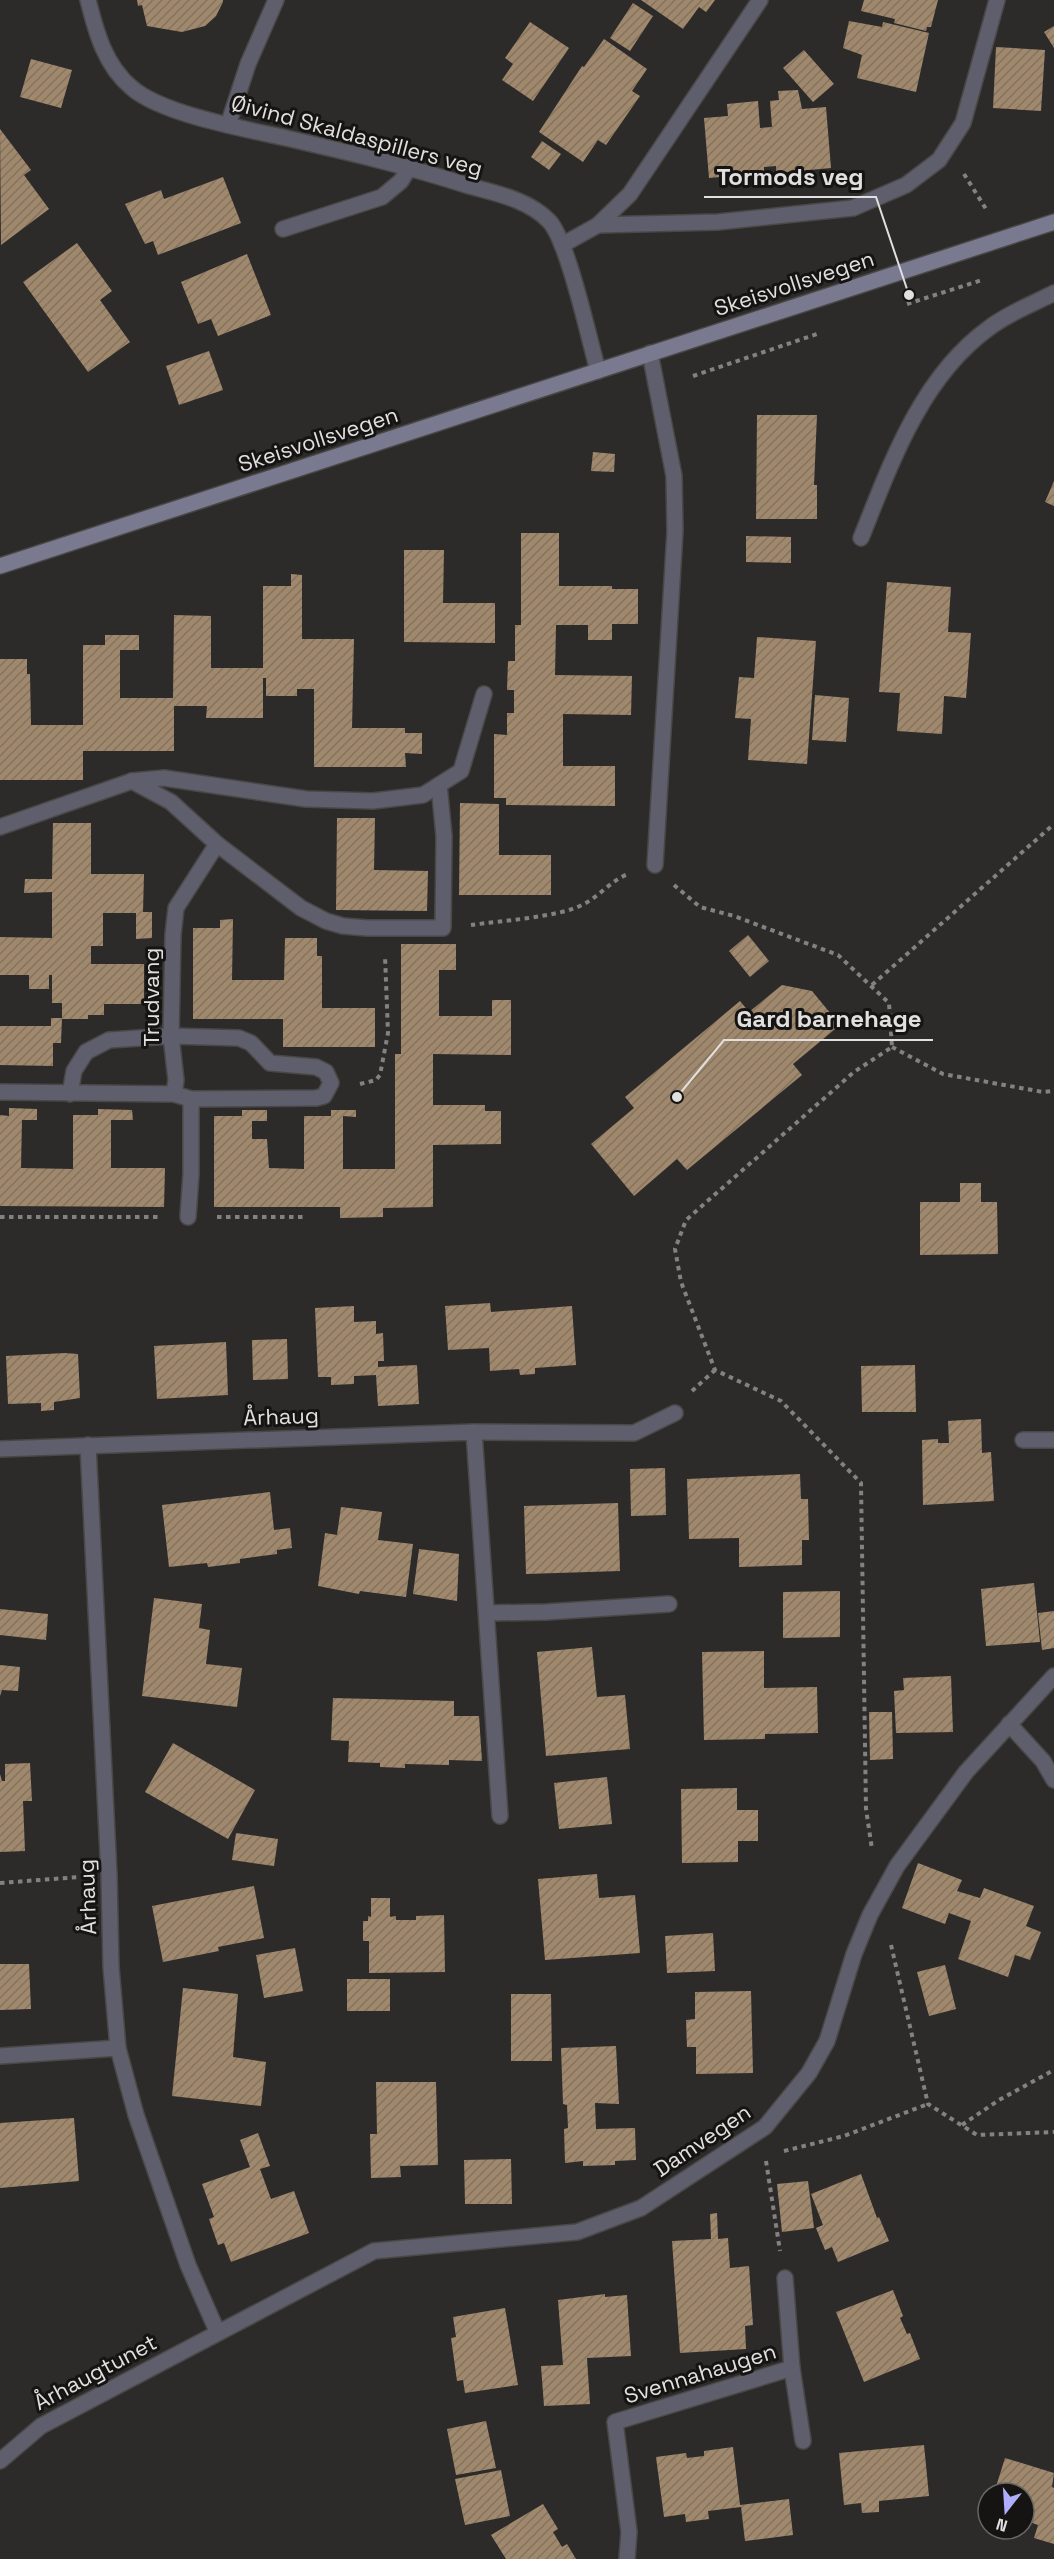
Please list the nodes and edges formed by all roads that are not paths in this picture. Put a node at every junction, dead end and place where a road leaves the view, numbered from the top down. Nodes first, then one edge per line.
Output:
1 (88, 0) edge
2 (276, 0) edge
3 (760, 0) edge
4 (997, 0) edge
5 (228, 125) junction
6 (410, 166) junction
7 (1054, 222) edge
8 (598, 225) junction
9 (283, 229) dead end
10 (562, 245) junction
11 (1054, 293) edge
12 (650, 353) junction
13 (598, 371) junction
14 (861, 538) dead end
15 (0, 566) edge
16 (484, 694) dead end
17 (132, 781) junction
18 (439, 785) junction
19 (0, 827) edge
20 (217, 844) junction
21 (655, 865) road end
22 (171, 1036) junction
23 (0, 1092) edge
24 (70, 1094) junction
25 (174, 1094) junction
26 (191, 1099) junction
27 (188, 1217) road end
28 (675, 1413) dead end
29 (474, 1432) junction
30 (1023, 1440) dead end
31 (1054, 1440) edge
32 (88, 1445) junction
33 (0, 1449) edge
34 (669, 1604) dead end
35 (487, 1613) junction
36 (1054, 1676) edge
37 (1009, 1724) junction
38 (1054, 1780) edge
39 (500, 1816) dead end
40 (118, 2048) junction
41 (0, 2056) edge
42 (785, 2278) road end
43 (217, 2331) junction
44 (792, 2368) junction
45 (802, 2441) dead end
46 (0, 2461) edge
47 (627, 2559) edge

1 - 5 street, Øivind Skaldaspillers veg
2 - 5 street
3 - 8 street
4 - 8 street
5 - 6 street, Øivind Skaldaspillers veg
6 - 9 street
6 - 10 street, Øivind Skaldaspillers veg
7 - 12 main road, Skeisvollsvegen
8 - 10 street
10 - 13 street, Øivind Skaldaspillers veg
11 - 14 street
12 - 13 main road, Skeisvollsvegen
12 - 21 street
13 - 15 main road, Skeisvollsvegen
16 - 18 street
17 - 18 street
17 - 19 street
17 - 20 street
18 - 20 street
20 - 22 street, Trudvang
22 - 24 street
22 - 25 street, Trudvang
22 - 26 street
23 - 24 street
24 - 25 street
25 - 26 street
26 - 27 street
28 - 29 street, Århaug
29 - 32 street, Århaug
29 - 35 street
30 - 31 street
32 - 33 street, Århaug
32 - 40 street, Århaug
34 - 35 street
35 - 39 street
36 - 37 street, Damvegen
37 - 38 street
37 - 43 street, Damvegen
40 - 41 street
40 - 43 street, Århaug
42 - 44 street, Svennahaugen
43 - 46 street, Århaugtunet
44 - 45 street, Svennahaugen
44 - 47 street, Svennahaugen

